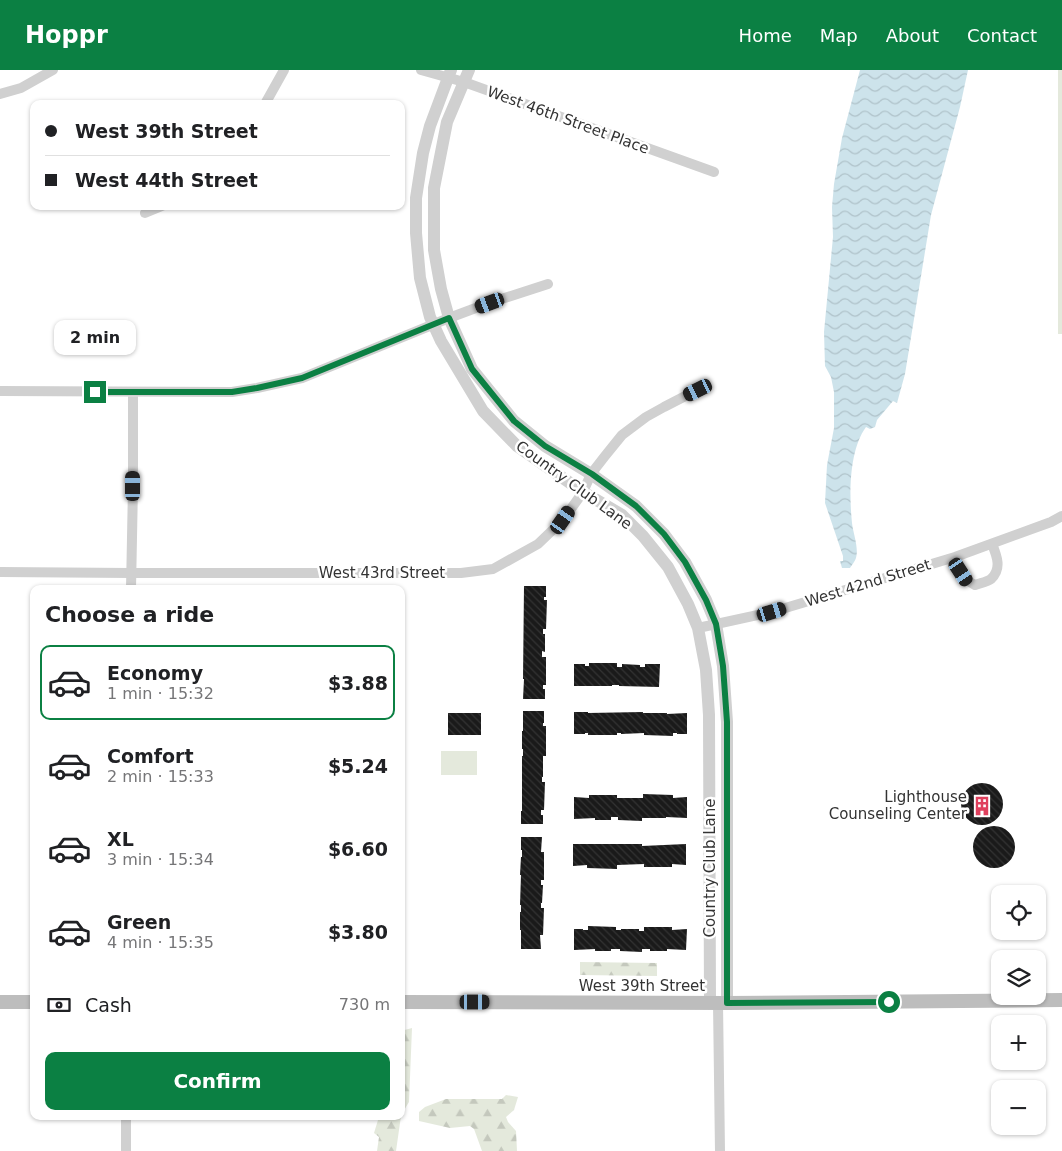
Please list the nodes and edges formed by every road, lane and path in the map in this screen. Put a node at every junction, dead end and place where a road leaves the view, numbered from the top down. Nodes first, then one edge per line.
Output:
1 (53, 70) edge
2 (284, 70) edge
3 (422, 70) edge
4 (449, 73) edge
5 (466, 76) edge
6 (0, 94) edge
7 (267, 100) edge
8 (714, 172) dead end
9 (152, 210) edge
10 (145, 213) dead end
11 (548, 284) dead end
12 (449, 318) junction
13 (434, 325) junction
14 (698, 390) dead end
15 (0, 391) edge
16 (133, 392) junction
17 (592, 474) junction
18 (583, 492) junction
19 (1062, 516) edge
20 (992, 544) junction
21 (955, 557) junction
22 (0, 572) edge
23 (131, 573) junction
24 (131, 585) edge
25 (716, 624) junction
26 (698, 628) junction
27 (1062, 1000) edge
28 (0, 1002) edge
29 (30, 1002) edge
30 (405, 1002) edge
31 (718, 1003) junction
32 (126, 1120) edge
33 (126, 1151) edge
34 (720, 1151) edge

1 - 6 street
2 - 7 street
3 - 4 street, West 46th Street Place
4 - 5 street, West 46th Street Place
4 - 13 street, Country Club Lane
5 - 8 street, West 46th Street Place
5 - 12 street, Country Club Lane
9 - 10 street
11 - 12 street
12 - 13 street
12 - 17 street, Country Club Lane
13 - 16 street
13 - 18 street, Country Club Lane
14 - 17 street, West 43rd Street
15 - 16 street
16 - 23 street
17 - 18 street, West 43rd Street
17 - 25 street, Country Club Lane
18 - 23 street, West 43rd Street
18 - 26 street, Country Club Lane
19 - 20 street, West 42nd Street
20 - 21 street, West 42nd Street
20 - 21 street
21 - 25 street, West 42nd Street
22 - 23 street, West 43rd Street
23 - 24 street
25 - 26 street, West 42nd Street
25 - 31 street, Country Club Lane
26 - 31 street, Country Club Lane
27 - 31 main road, West 39th Street
28 - 29 main road
30 - 31 main road, West 39th Street
31 - 34 street, Country Club Lane
32 - 33 street

